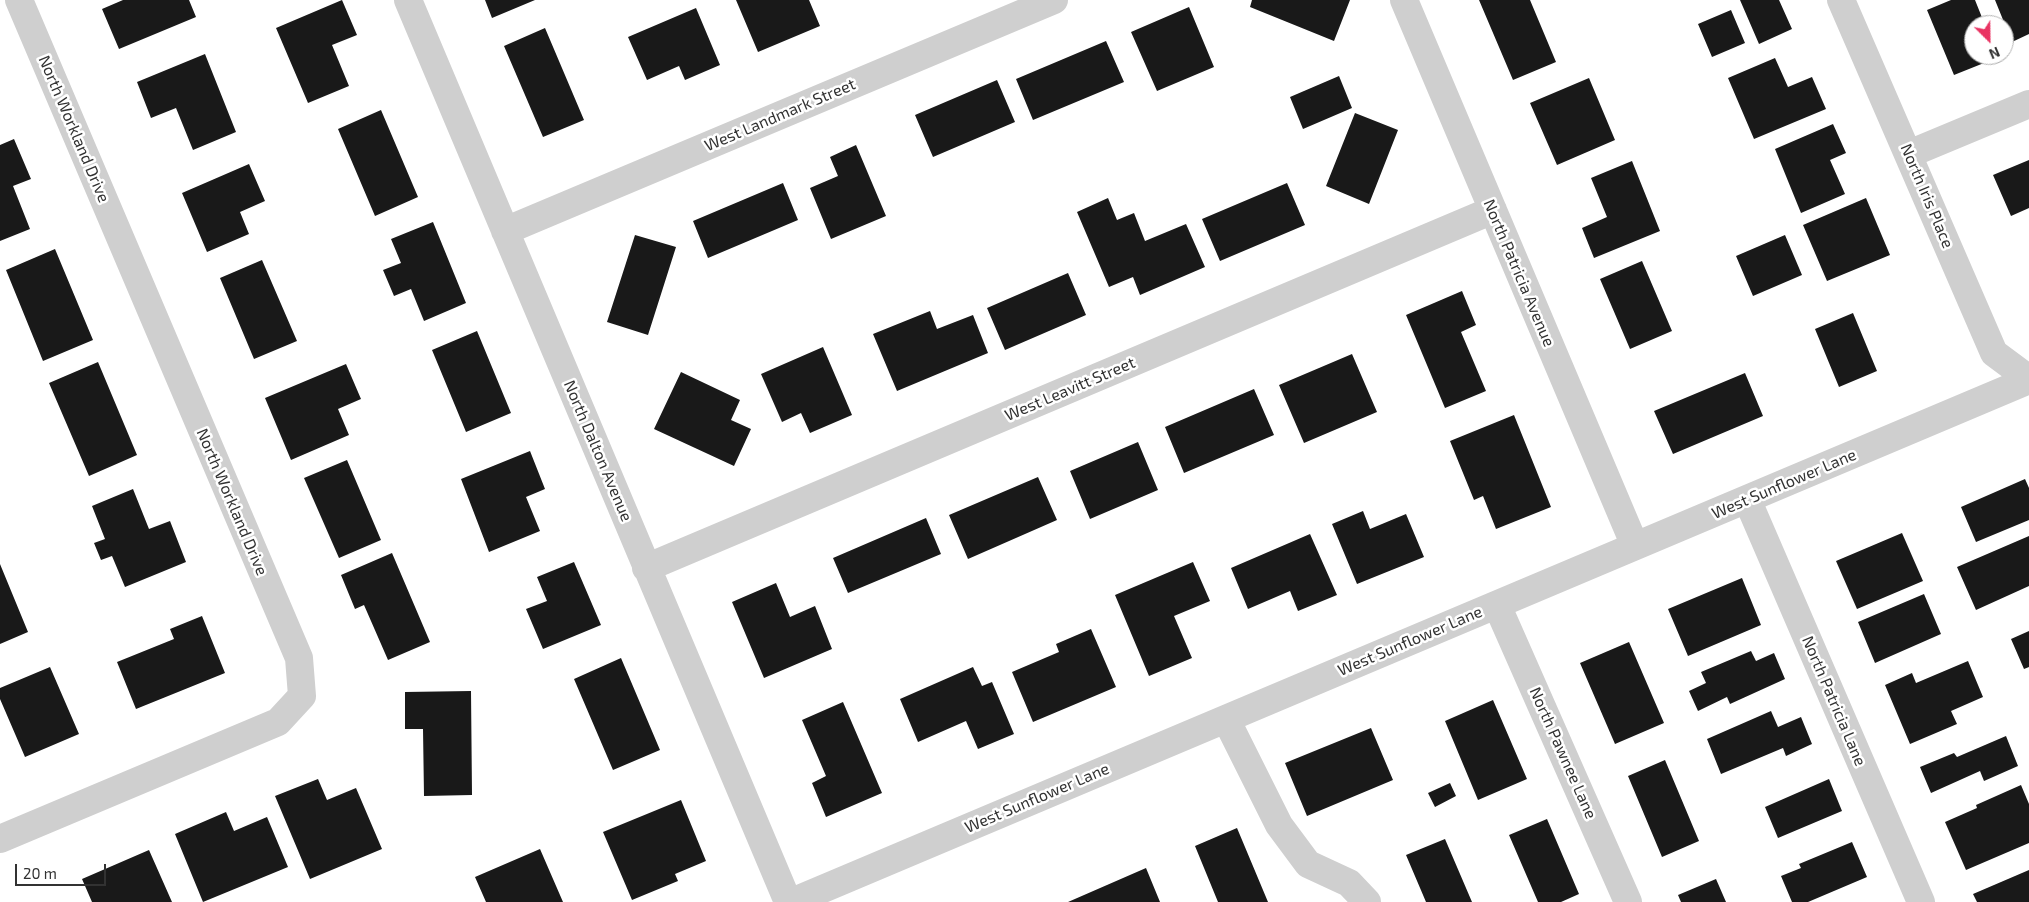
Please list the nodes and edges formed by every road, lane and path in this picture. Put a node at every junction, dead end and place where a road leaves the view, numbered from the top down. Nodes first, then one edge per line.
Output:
1 (19, 0) edge
2 (408, 0) edge
3 (1054, 0) edge
4 (1404, 0) edge
5 (1841, 0) edge
6 (2029, 104) edge
7 (1909, 154) junction
8 (1493, 210) junction
9 (506, 231) junction
10 (2029, 380) edge
11 (1747, 499) junction
12 (1635, 546) junction
13 (646, 568) junction
14 (1497, 605) junction
15 (1226, 719) junction
16 (0, 839) edge
17 (790, 902) edge
18 (1367, 902) edge
19 (1628, 902) edge
20 (1921, 902) edge

1 - 16 street, North Workland Drive
2 - 9 street, North Dalton Avenue
3 - 9 street, West Landmark Street
4 - 8 street, North Patricia Avenue
5 - 7 street, North Iris Place
6 - 7 street
7 - 10 street, North Iris Place
8 - 12 street, North Patricia Avenue
8 - 13 street, West Leavitt Street
9 - 13 street, North Dalton Avenue
10 - 11 street, West Sunflower Lane
11 - 12 street, West Sunflower Lane
11 - 20 street, North Patricia Lane
12 - 14 street, West Sunflower Lane
13 - 17 street, North Dalton Avenue
14 - 15 street, West Sunflower Lane
14 - 19 street, North Pawnee Lane
15 - 17 street, West Sunflower Lane
15 - 18 street

